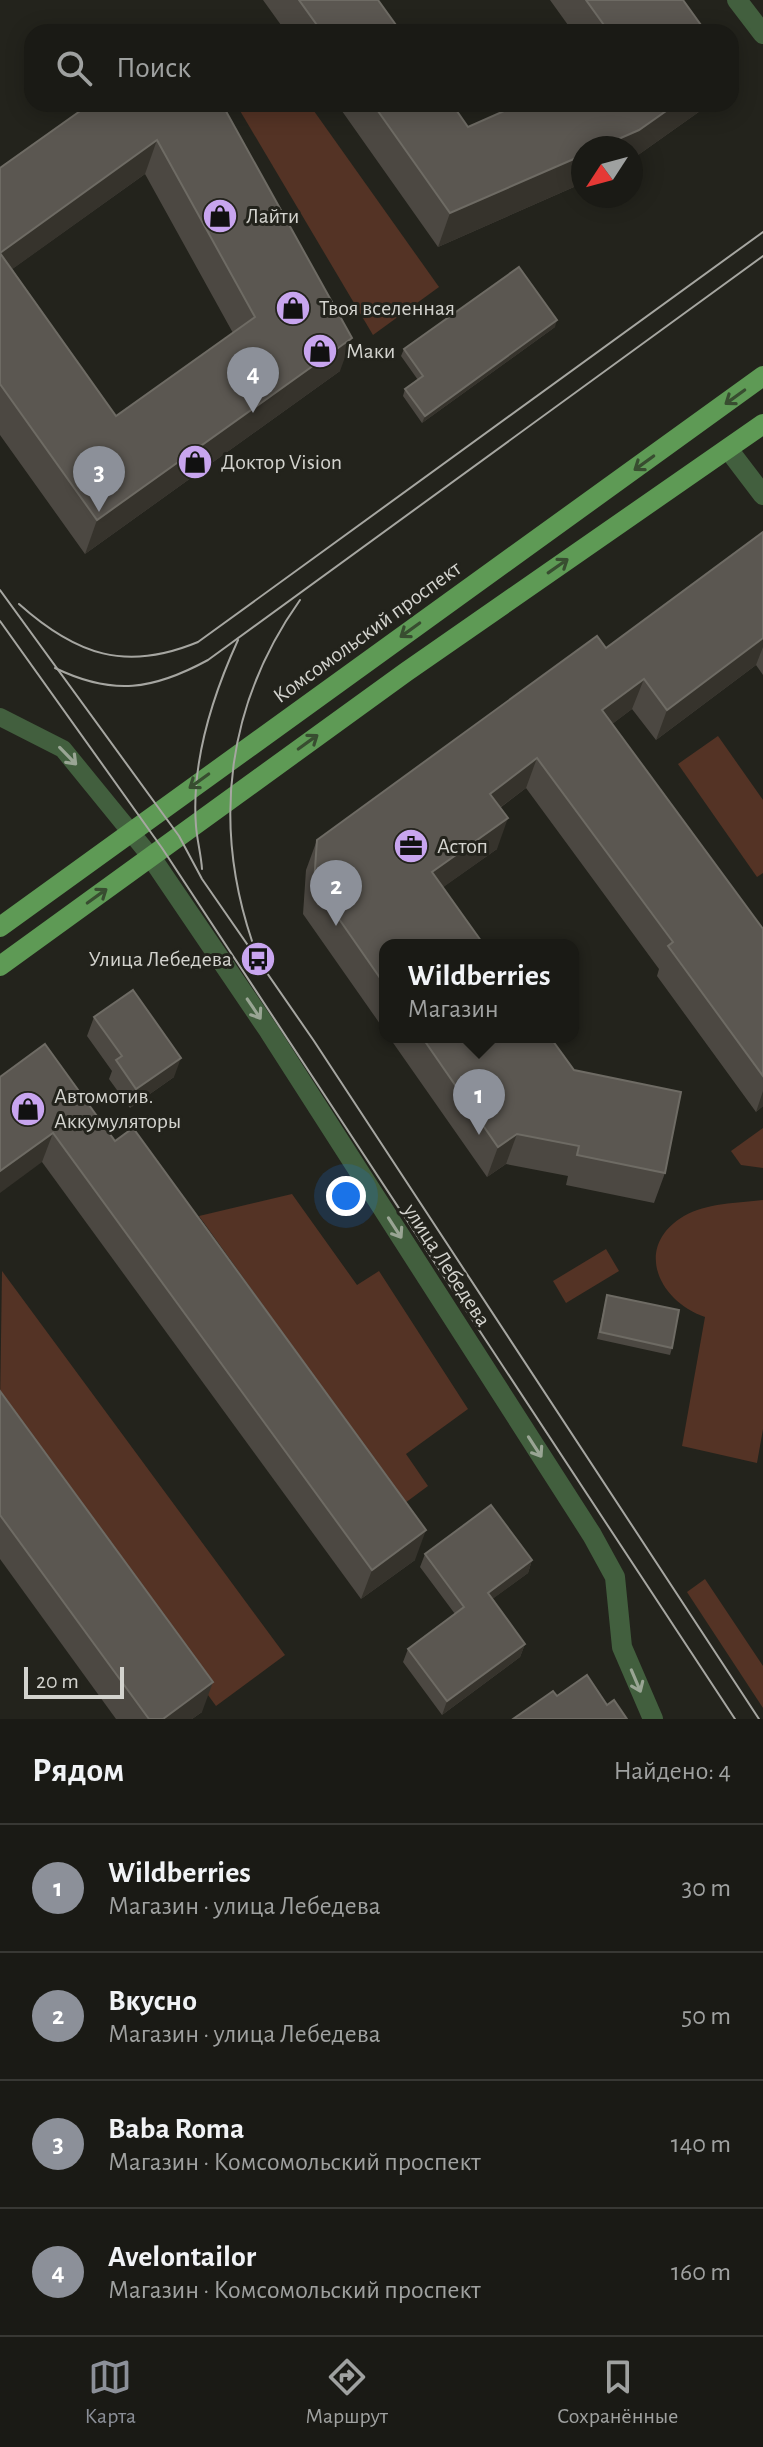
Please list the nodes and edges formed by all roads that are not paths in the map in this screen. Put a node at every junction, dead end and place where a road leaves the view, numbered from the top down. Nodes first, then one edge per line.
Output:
1 (737, 0) edge
2 (763, 34) edge
3 (763, 376) edge
4 (763, 424) edge
5 (728, 449) junction
6 (763, 495) edge
7 (0, 718) edge
8 (131, 831) junction
9 (151, 857) junction
10 (0, 927) edge
11 (0, 966) edge
12 (653, 1719) edge

1 - 2 street
3 -> 8 main road, Комсомольский проспект
4 - 5 main road
5 - 6 street
9 -> 5 main road
7 -> 8 lane
8 - 9 lane
8 - 10 main road, Комсомольский проспект
11 -> 9 main road
9 -> 12 street, улица Лебедева

